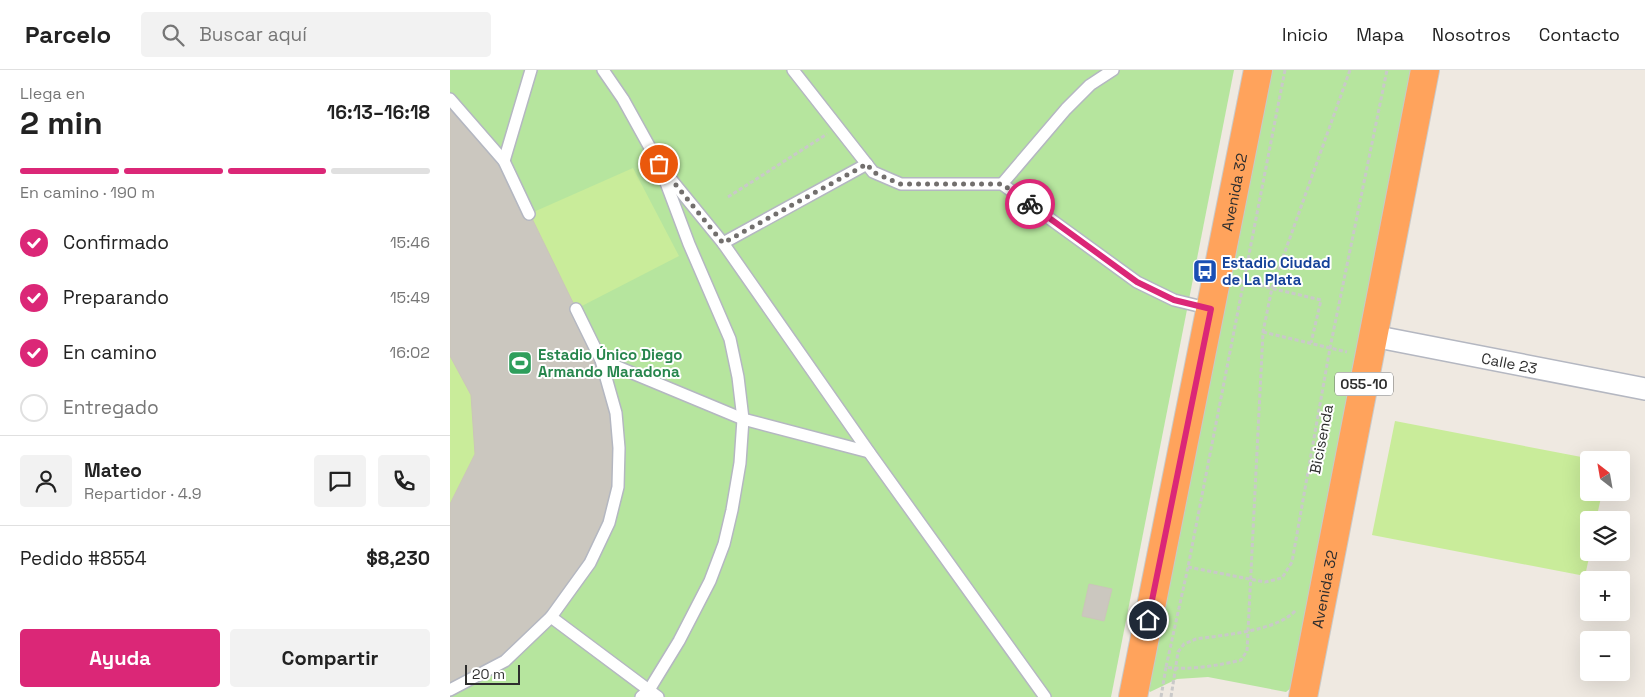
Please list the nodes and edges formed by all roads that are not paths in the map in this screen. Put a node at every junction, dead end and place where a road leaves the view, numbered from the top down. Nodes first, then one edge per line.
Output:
1 (531, 70) edge
2 (603, 70) edge
3 (793, 70) edge
4 (1113, 70) edge
5 (1258, 70) edge
6 (1425, 70) edge
7 (450, 99) edge
8 (504, 161) junction
9 (659, 164) junction
10 (867, 164) junction
11 (1002, 184) junction
12 (529, 214) dead end
13 (723, 243) junction
14 (576, 309) dead end
15 (1211, 309) junction
16 (1372, 347) junction
17 (601, 360) junction
18 (1645, 389) edge
19 (743, 419) junction
20 (869, 452) junction
21 (551, 617) junction
22 (450, 690) edge
23 (645, 694) edge
24 (658, 697) edge
25 (1045, 697) edge
26 (1133, 697) edge
27 (1303, 697) edge

1 - 8 lane
2 - 9 lane
3 - 10 lane
4 - 11 lane
5 - 15 highway, Avenida 32
6 - 16 highway, Avenida 32 / 055-10
7 - 8 lane
8 - 12 lane
9 - 13 lane
9 - 19 lane
10 - 11 lane
10 - 13 lane
11 - 15 lane
13 - 20 lane
14 - 17 lane
15 - 26 highway, Avenida 32
16 - 18 street, Calle 23
16 - 27 highway, Avenida 32 / 055-10
17 - 19 lane
17 - 21 lane
19 - 20 lane
19 - 23 lane
20 - 25 lane
21 - 22 lane
21 - 23 lane
23 - 24 lane

